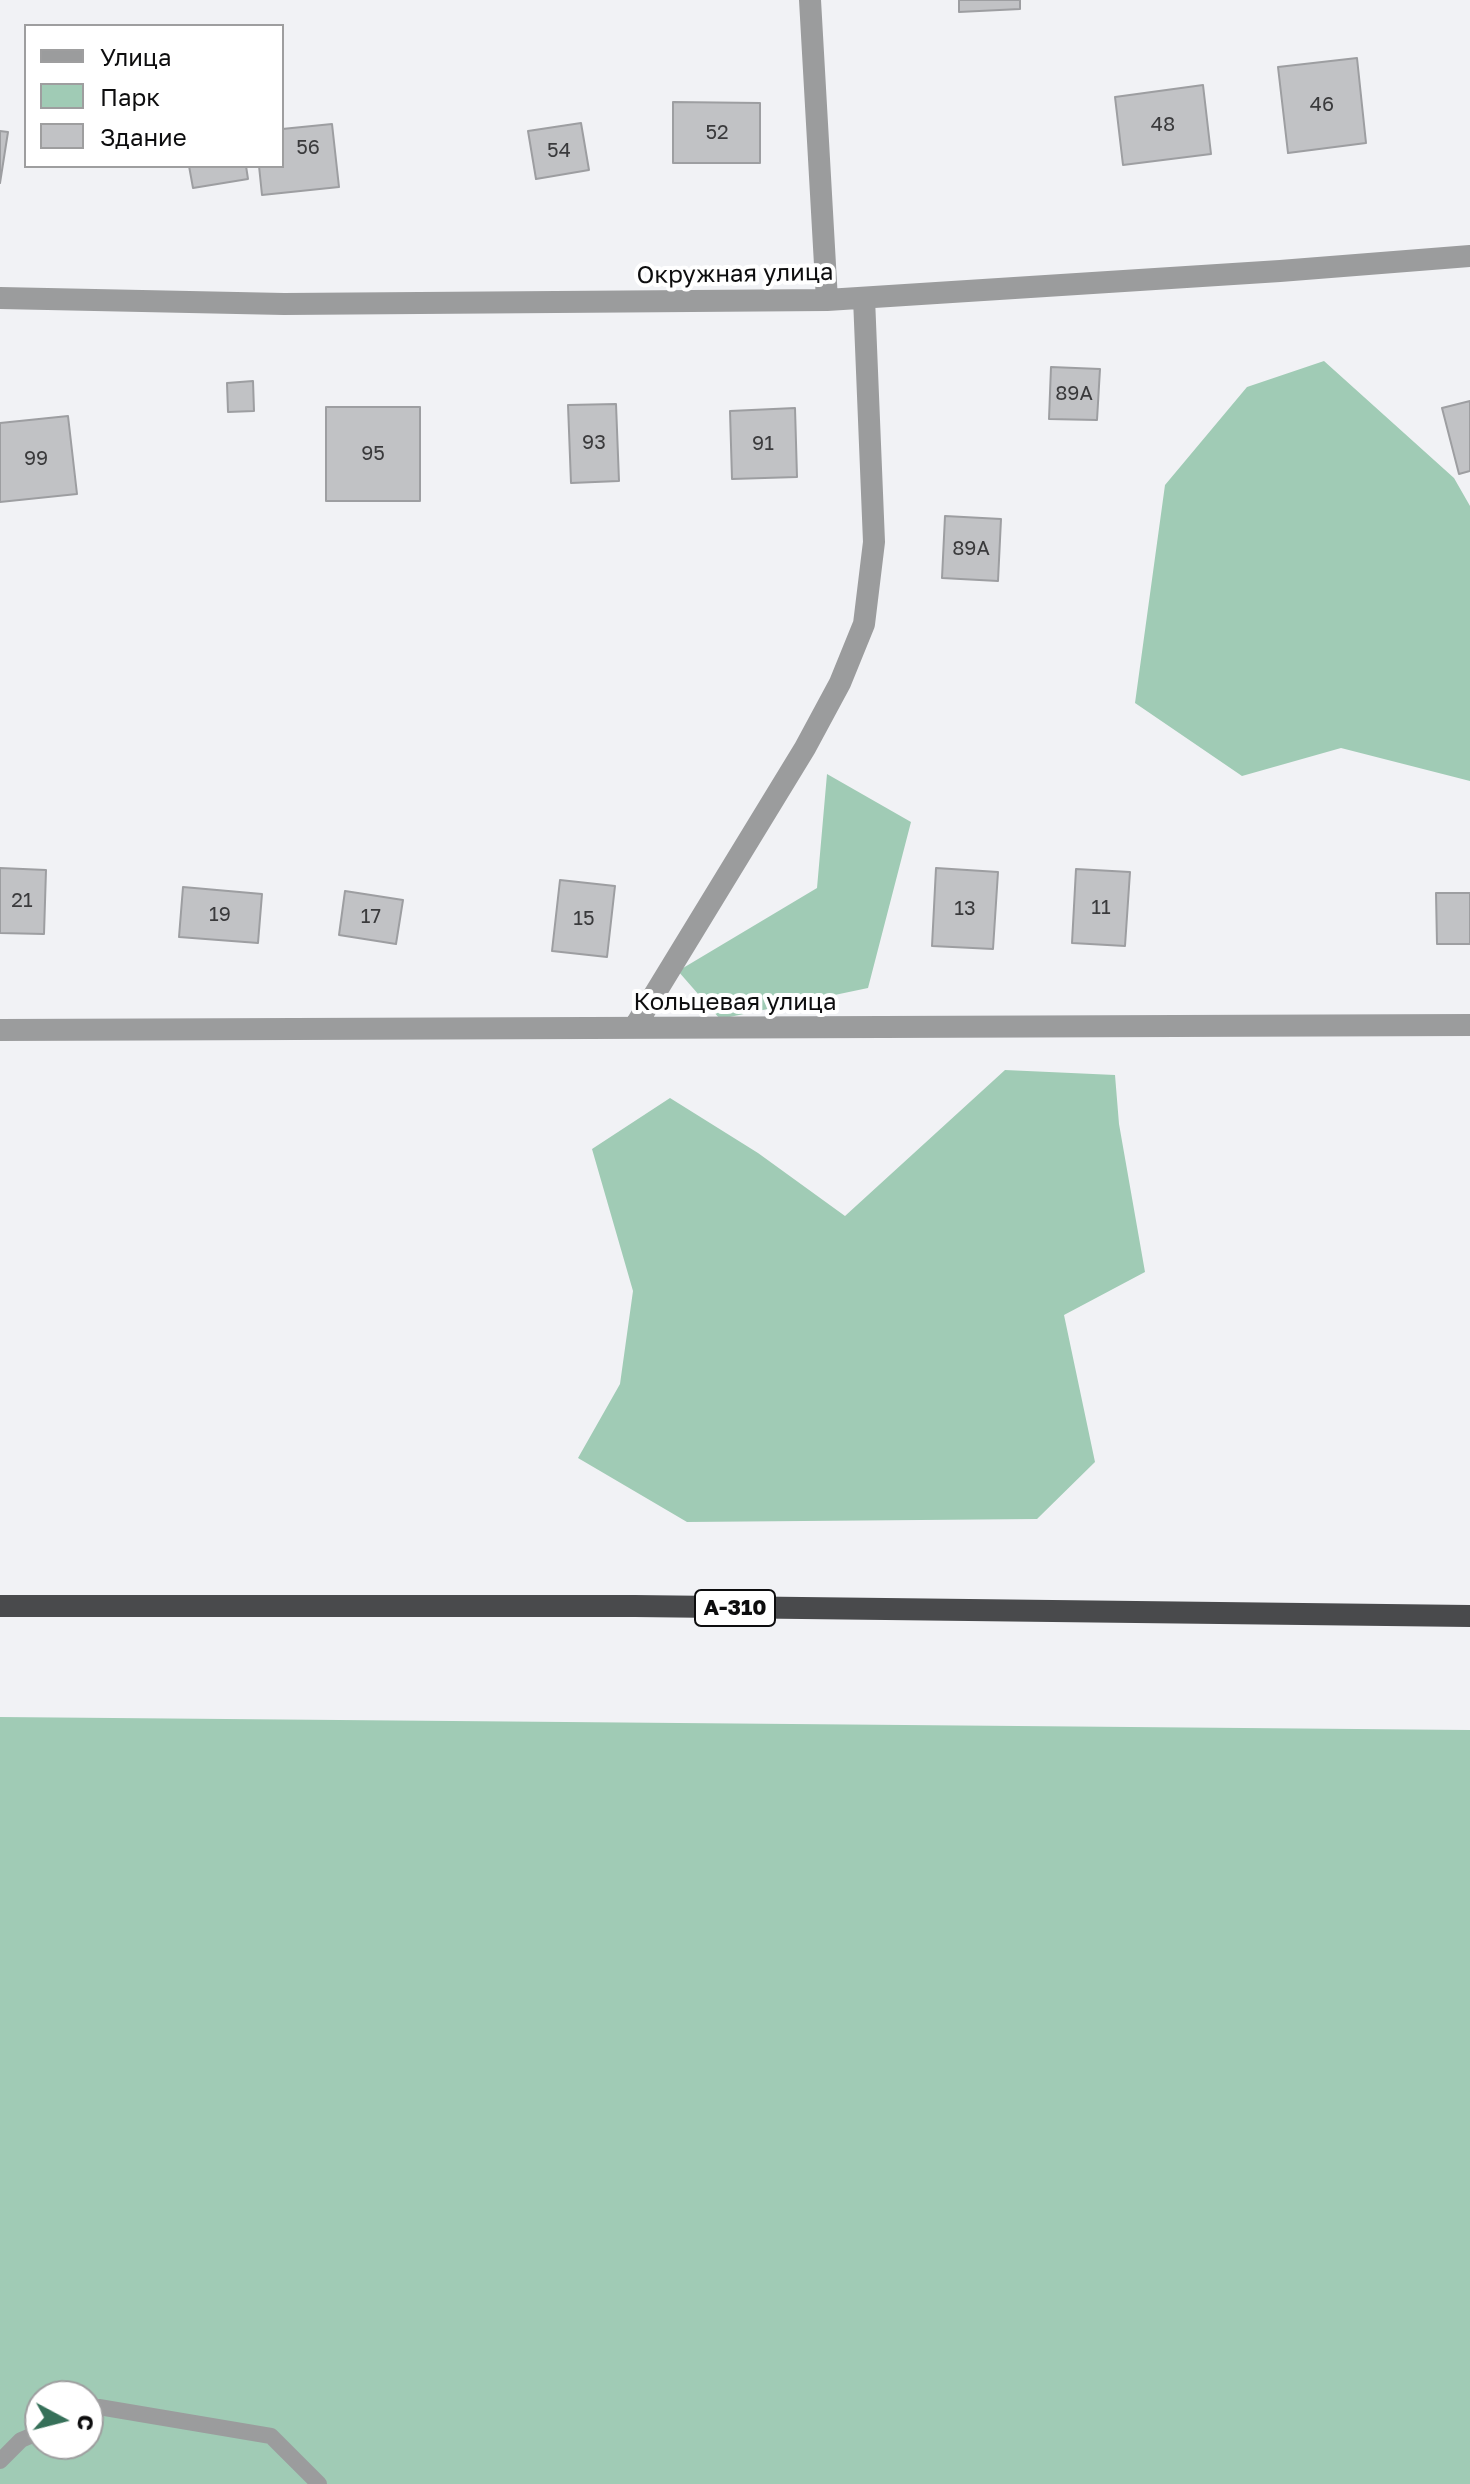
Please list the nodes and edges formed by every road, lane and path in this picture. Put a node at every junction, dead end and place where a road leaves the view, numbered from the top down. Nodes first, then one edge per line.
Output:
1 (810, 0) edge
2 (1470, 256) edge
3 (0, 298) edge
4 (864, 298) junction
5 (827, 300) junction
6 (1470, 1025) edge
7 (634, 1028) junction
8 (0, 1030) edge
9 (0, 1606) edge
10 (1470, 1616) edge
11 (104, 2408) edge
12 (24, 2439) edge
13 (0, 2461) edge
14 (319, 2484) edge

1 - 5 street
2 - 4 street, Окружная улица
3 - 5 street, Окружная улица
4 - 5 street, Окружная улица
4 - 7 street
6 - 7 street, Кольцевая улица
7 - 8 street, Кольцевая улица
9 - 10 highway, А-310
11 - 14 lane
12 - 13 lane

